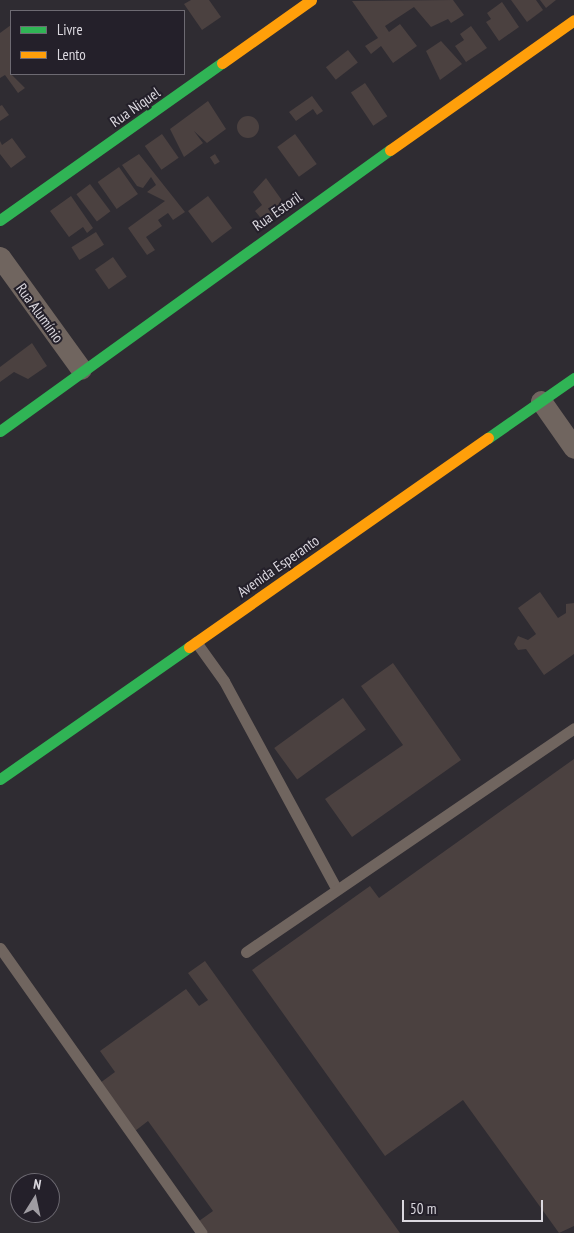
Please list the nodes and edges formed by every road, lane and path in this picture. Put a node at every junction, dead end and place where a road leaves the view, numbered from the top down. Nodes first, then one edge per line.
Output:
1 (311, 0) edge
2 (574, 20) edge
3 (0, 220) edge
4 (0, 257) edge
5 (81, 369) junction
6 (574, 378) edge
7 (541, 401) junction
8 (0, 431) edge
9 (574, 448) edge
10 (196, 642) junction
11 (574, 728) edge
12 (0, 779) edge
13 (336, 888) junction
14 (0, 948) edge
15 (246, 952) dead end
16 (202, 1233) edge

1 - 3 street, Rua Niquel
2 - 5 street, Rua Estoril
4 - 5 street, Rua Alumínio
5 - 8 street, Rua Estoril
6 - 7 street, Avenida Esperanto
7 - 9 street
7 - 10 street, Avenida Esperanto
10 - 12 street, Avenida Esperanto
10 - 13 lane
11 - 13 lane
13 - 15 lane
14 - 16 lane

